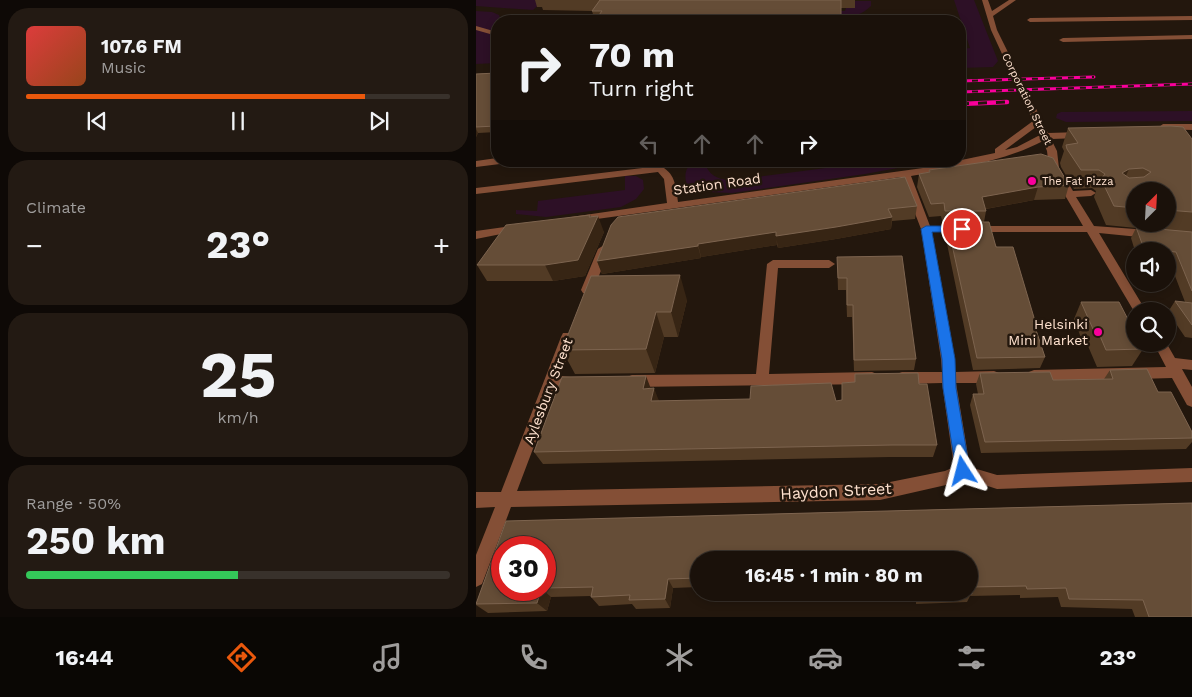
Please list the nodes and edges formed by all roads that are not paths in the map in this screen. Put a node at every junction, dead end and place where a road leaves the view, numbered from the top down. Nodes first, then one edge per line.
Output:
1 (984, 0) edge
2 (1013, 0) edge
3 (990, 15) junction
4 (1192, 18) edge
5 (1030, 20) dead end
6 (476, 28) edge
7 (491, 32) edge
8 (1192, 38) edge
9 (1064, 40) dead end
10 (1038, 121) junction
11 (1192, 127) edge
12 (1089, 134) edge
13 (1045, 136) junction
14 (1174, 137) edge
15 (991, 157) junction
16 (1022, 160) edge
17 (491, 162) edge
18 (966, 162) edge
19 (476, 164) edge
20 (937, 167) edge
21 (905, 173) junction
22 (476, 191) edge
23 (1091, 193) edge
24 (1069, 194) junction
25 (673, 206) junction
26 (631, 211) junction
27 (560, 221) edge
28 (531, 226) edge
29 (926, 229) junction
30 (1090, 229) junction
31 (476, 235) edge
32 (1162, 235) edge
33 (829, 264) dead end
34 (583, 298) edge
35 (1135, 302) edge
36 (573, 326) edge
37 (1165, 352) edge
38 (1192, 365) edge
39 (1174, 367) junction
40 (949, 378) junction
41 (762, 380) junction
42 (617, 381) edge
43 (552, 382) junction
44 (589, 382) edge
45 (1192, 401) edge
46 (963, 471) junction
47 (1192, 475) edge
48 (476, 500) edge
49 (506, 500) junction
50 (476, 578) edge

1 - 3 street, Corporation Street
2 - 3 street
3 - 10 street, Corporation Street
4 - 5 street
6 - 7 street
8 - 9 street
10 - 13 street, Corporation Street
10 - 15 street, Station Road
11 - 14 street
12 - 13 street, Station Road
13 - 15 street, Station Road
13 - 24 street, Corporation Street
15 - 16 street, Station Road
15 - 18 street, Station Road
17 - 19 street
20 - 21 street, Station Road
21 - 25 street, Station Road
21 - 29 street
22 - 25 street
23 - 24 street
24 - 30 street, Corporation Street
25 - 26 street, Station Road
26 - 27 street, Station Road
26 - 34 street
28 - 31 street
29 - 30 street
29 - 40 street
30 - 32 street
30 - 35 street, Corporation Street
33 - 41 street
36 - 43 street, Aylesbury Street
37 - 39 street
38 - 39 street
39 - 40 street
39 - 45 street
40 - 41 street
40 - 46 street
41 - 42 street
43 - 44 street
43 - 49 street, Aylesbury Street
46 - 47 street
46 - 49 street, Haydon Street
48 - 49 street, Haydon Street
49 - 50 street, Aylesbury Street

